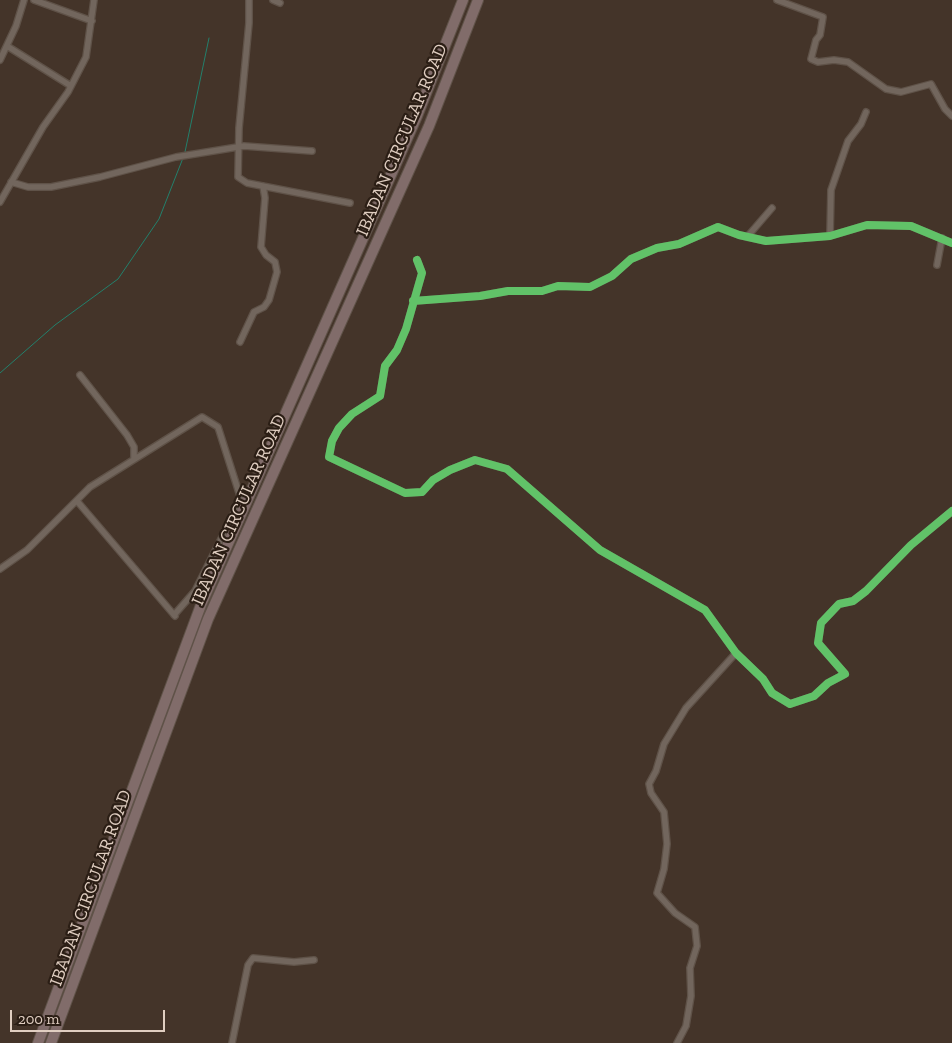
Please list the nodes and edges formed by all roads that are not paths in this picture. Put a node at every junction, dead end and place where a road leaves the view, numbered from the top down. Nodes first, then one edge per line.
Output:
1 (24, 0) edge
2 (34, 0) edge
3 (94, 0) edge
4 (249, 0) edge
5 (273, 0) edge
6 (463, 0) edge
7 (478, 0) edge
8 (778, 0) edge
9 (280, 3) dead end
10 (92, 21) junction
11 (7, 46) junction
12 (0, 60) edge
13 (71, 86) junction
14 (866, 112) dead end
15 (952, 116) edge
16 (239, 146) junction
17 (312, 151) dead end
18 (11, 182) junction
19 (264, 186) junction
20 (0, 202) edge
21 (350, 203) dead end
22 (772, 208) dead end
23 (830, 236) junction
24 (747, 237) junction
25 (942, 238) junction
26 (952, 242) edge
27 (417, 260) dead end
28 (937, 264) dead end
29 (413, 301) junction
30 (240, 342) dead end
31 (80, 375) dead end
32 (134, 458) junction
33 (77, 501) junction
34 (952, 511) edge
35 (0, 569) edge
36 (736, 653) junction
37 (314, 960) dead end
38 (38, 1043) edge
39 (51, 1043) edge
40 (232, 1043) edge
41 (677, 1043) edge

1 - 11 street
2 - 10 street
3 - 10 street
4 - 16 street
5 - 9 street
6 - 38 highway, IBADAN CIRCULAR ROAD
7 - 39 highway, IBADAN CIRCULAR ROAD
8 - 15 street
10 - 13 street
11 - 12 street
11 - 13 street
13 - 18 street
14 - 23 street
16 - 17 street
16 - 18 street
16 - 19 street
18 - 20 street
19 - 21 street
19 - 30 street
22 - 24 street
23 - 24 street
23 - 25 street
24 - 29 street
25 - 26 street
25 - 28 street
27 - 29 street
29 - 36 street
31 - 32 street
32 - 33 street
32 - 33 street
33 - 35 street
34 - 36 street
36 - 41 street
37 - 40 street

